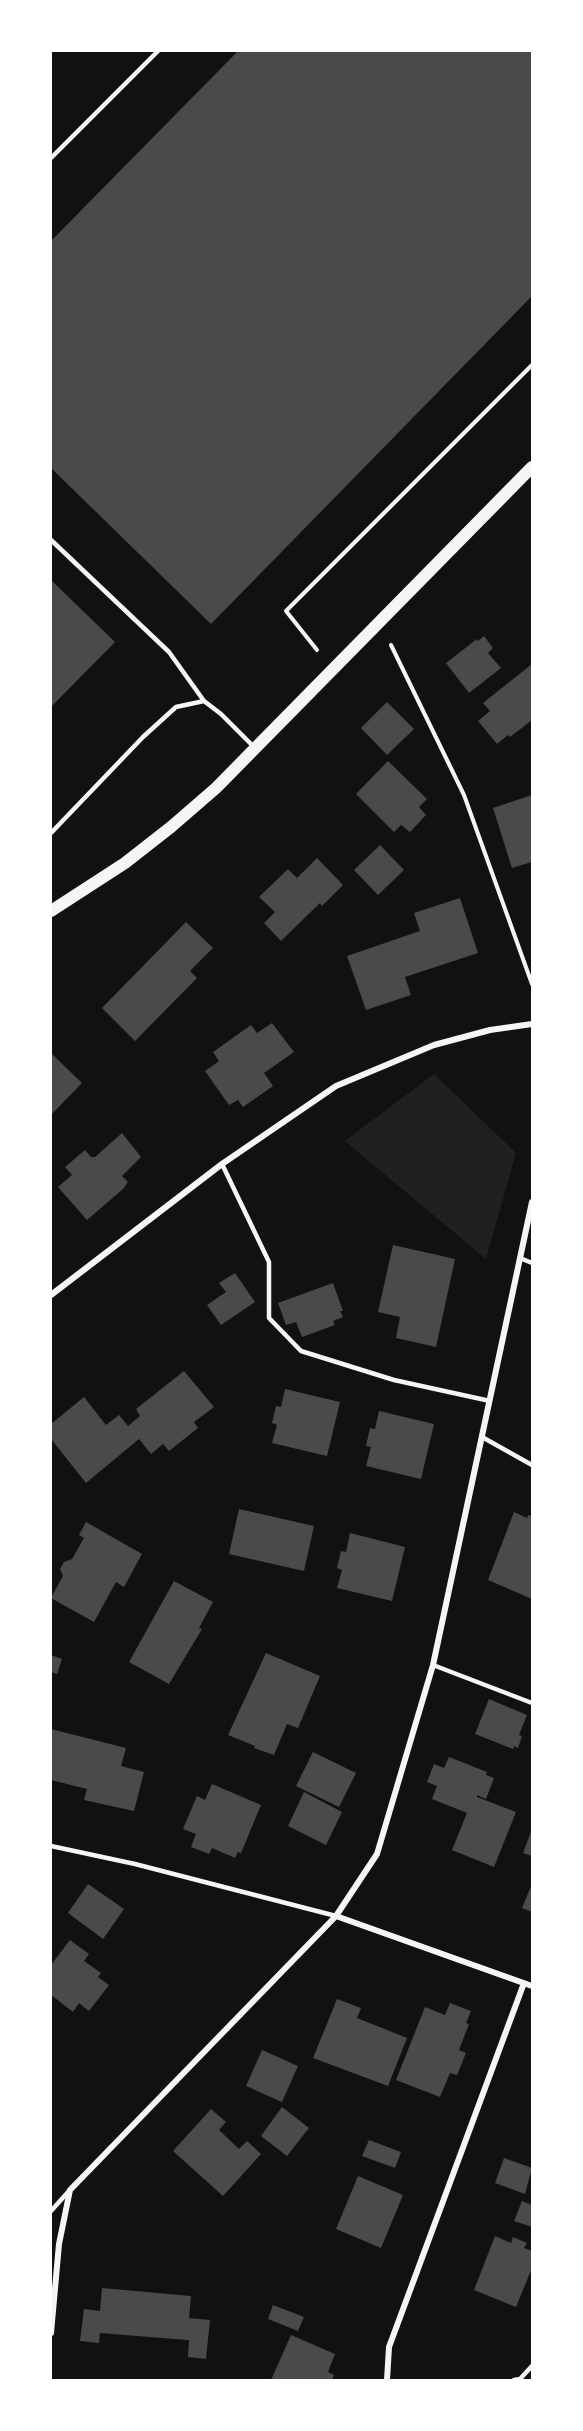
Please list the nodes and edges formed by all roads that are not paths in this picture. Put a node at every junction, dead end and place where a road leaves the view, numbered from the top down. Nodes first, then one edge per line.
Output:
1 (158, 51) edge
2 (51, 158) edge
3 (532, 467) edge
4 (51, 540) edge
5 (204, 701) junction
6 (256, 749) junction
7 (51, 833) edge
8 (51, 911) edge
9 (532, 1024) edge
10 (222, 1164) junction
11 (532, 1202) edge
12 (520, 1258) junction
13 (532, 1263) edge
14 (51, 1295) edge
15 (490, 1401) junction
16 (482, 1437) junction
17 (532, 1466) edge
18 (434, 1665) junction
19 (532, 1703) edge
20 (51, 1846) edge
21 (336, 1916) junction
22 (524, 1983) junction
23 (532, 1986) edge
24 (70, 2190) junction
25 (51, 2211) edge
26 (51, 2333) edge
27 (532, 2366) edge
28 (387, 2380) edge
29 (514, 2380) edge

1 - 2 lane
3 - 6 main road
4 - 5 lane
5 - 6 lane
5 - 7 lane
6 - 8 main road
9 - 10 street
10 - 14 street
10 - 15 lane
11 - 12 street
12 - 13 lane
12 - 15 street
15 - 16 street
16 - 17 lane
16 - 18 street
18 - 19 lane
18 - 21 street
20 - 21 lane
21 - 22 street
21 - 24 street
22 - 23 street
22 - 28 street
24 - 25 lane
24 - 26 street
27 - 29 lane

